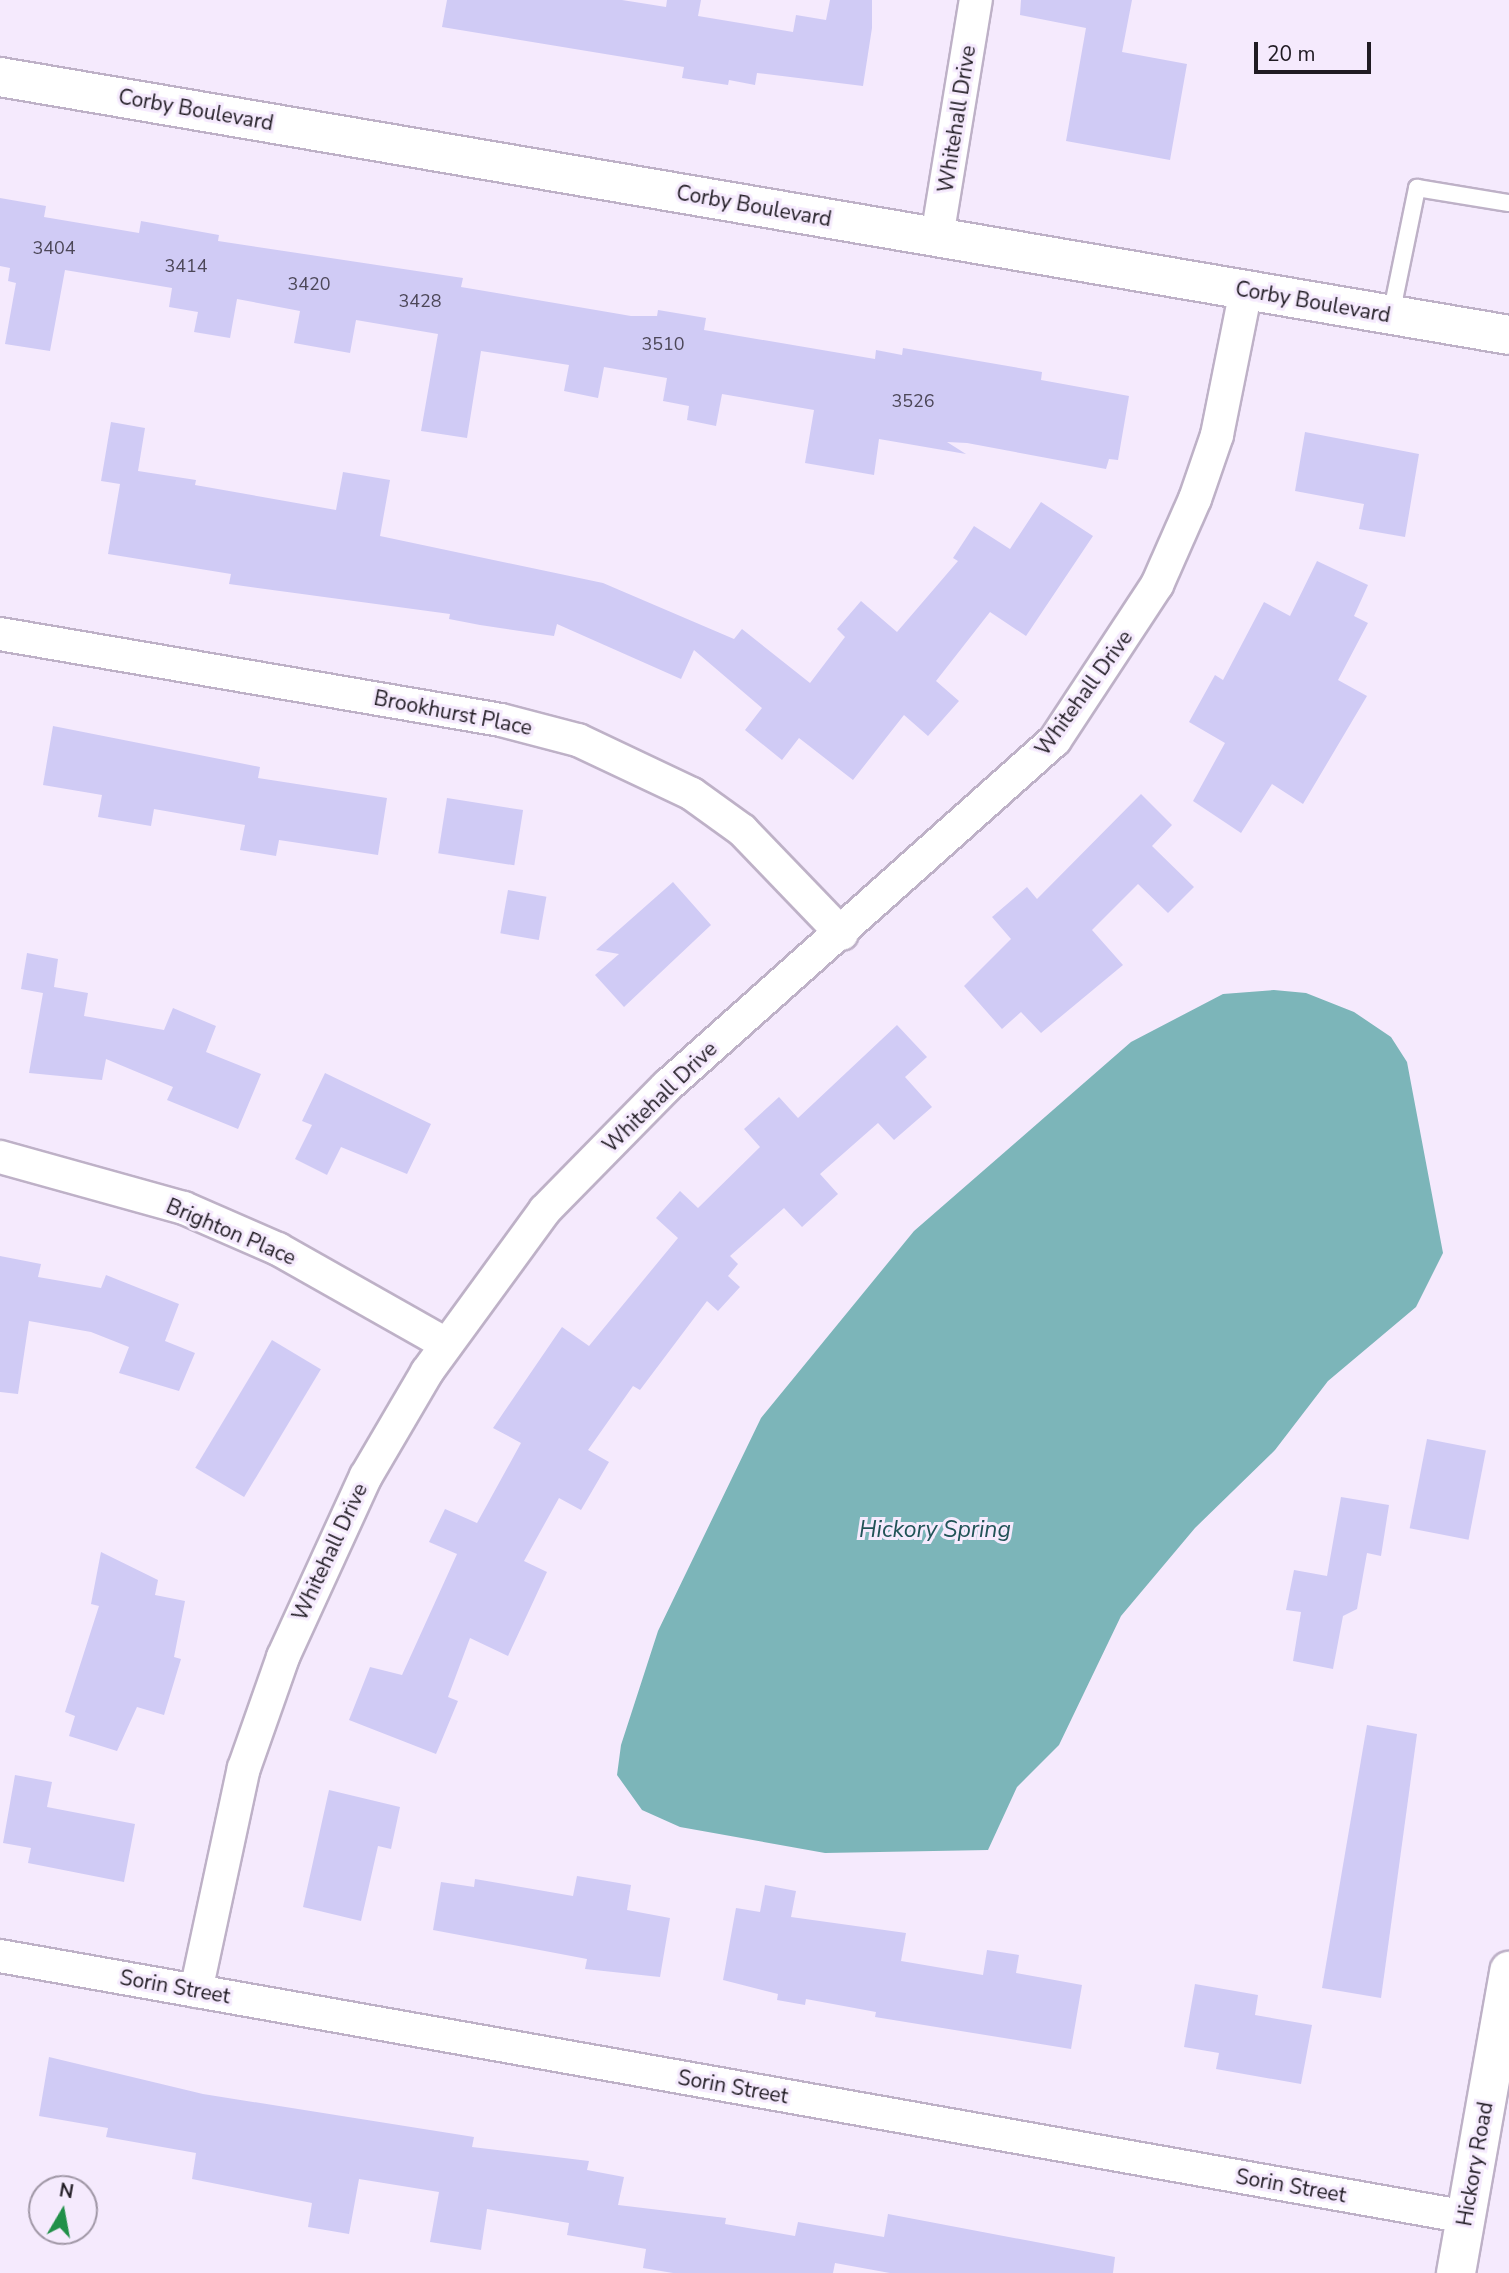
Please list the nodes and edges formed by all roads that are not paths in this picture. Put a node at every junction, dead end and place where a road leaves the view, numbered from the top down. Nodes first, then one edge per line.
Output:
1 (976, 0) edge
2 (0, 77) edge
3 (1509, 203) edge
4 (937, 237) junction
5 (1246, 290) junction
6 (1391, 315) junction
7 (1509, 335) edge
8 (0, 634) edge
9 (842, 934) junction
10 (0, 1157) edge
11 (446, 1344) junction
12 (0, 1956) edge
13 (1509, 1971) edge
14 (195, 1991) junction
15 (1466, 2217) junction
16 (1455, 2273) edge

1 - 4 street, Whitehall Drive
2 - 4 street, Corby Boulevard
3 - 6 lane
4 - 5 street, Corby Boulevard
5 - 6 street, Corby Boulevard
5 - 9 street, Whitehall Drive
6 - 7 street, Corby Boulevard
8 - 9 street, Brookhurst Place
9 - 11 street, Whitehall Drive
10 - 11 street, Brighton Place
11 - 14 street, Whitehall Drive
12 - 14 street, Sorin Street
13 - 15 street, Hickory Road
14 - 15 street, Sorin Street
15 - 16 street, Hickory Road

